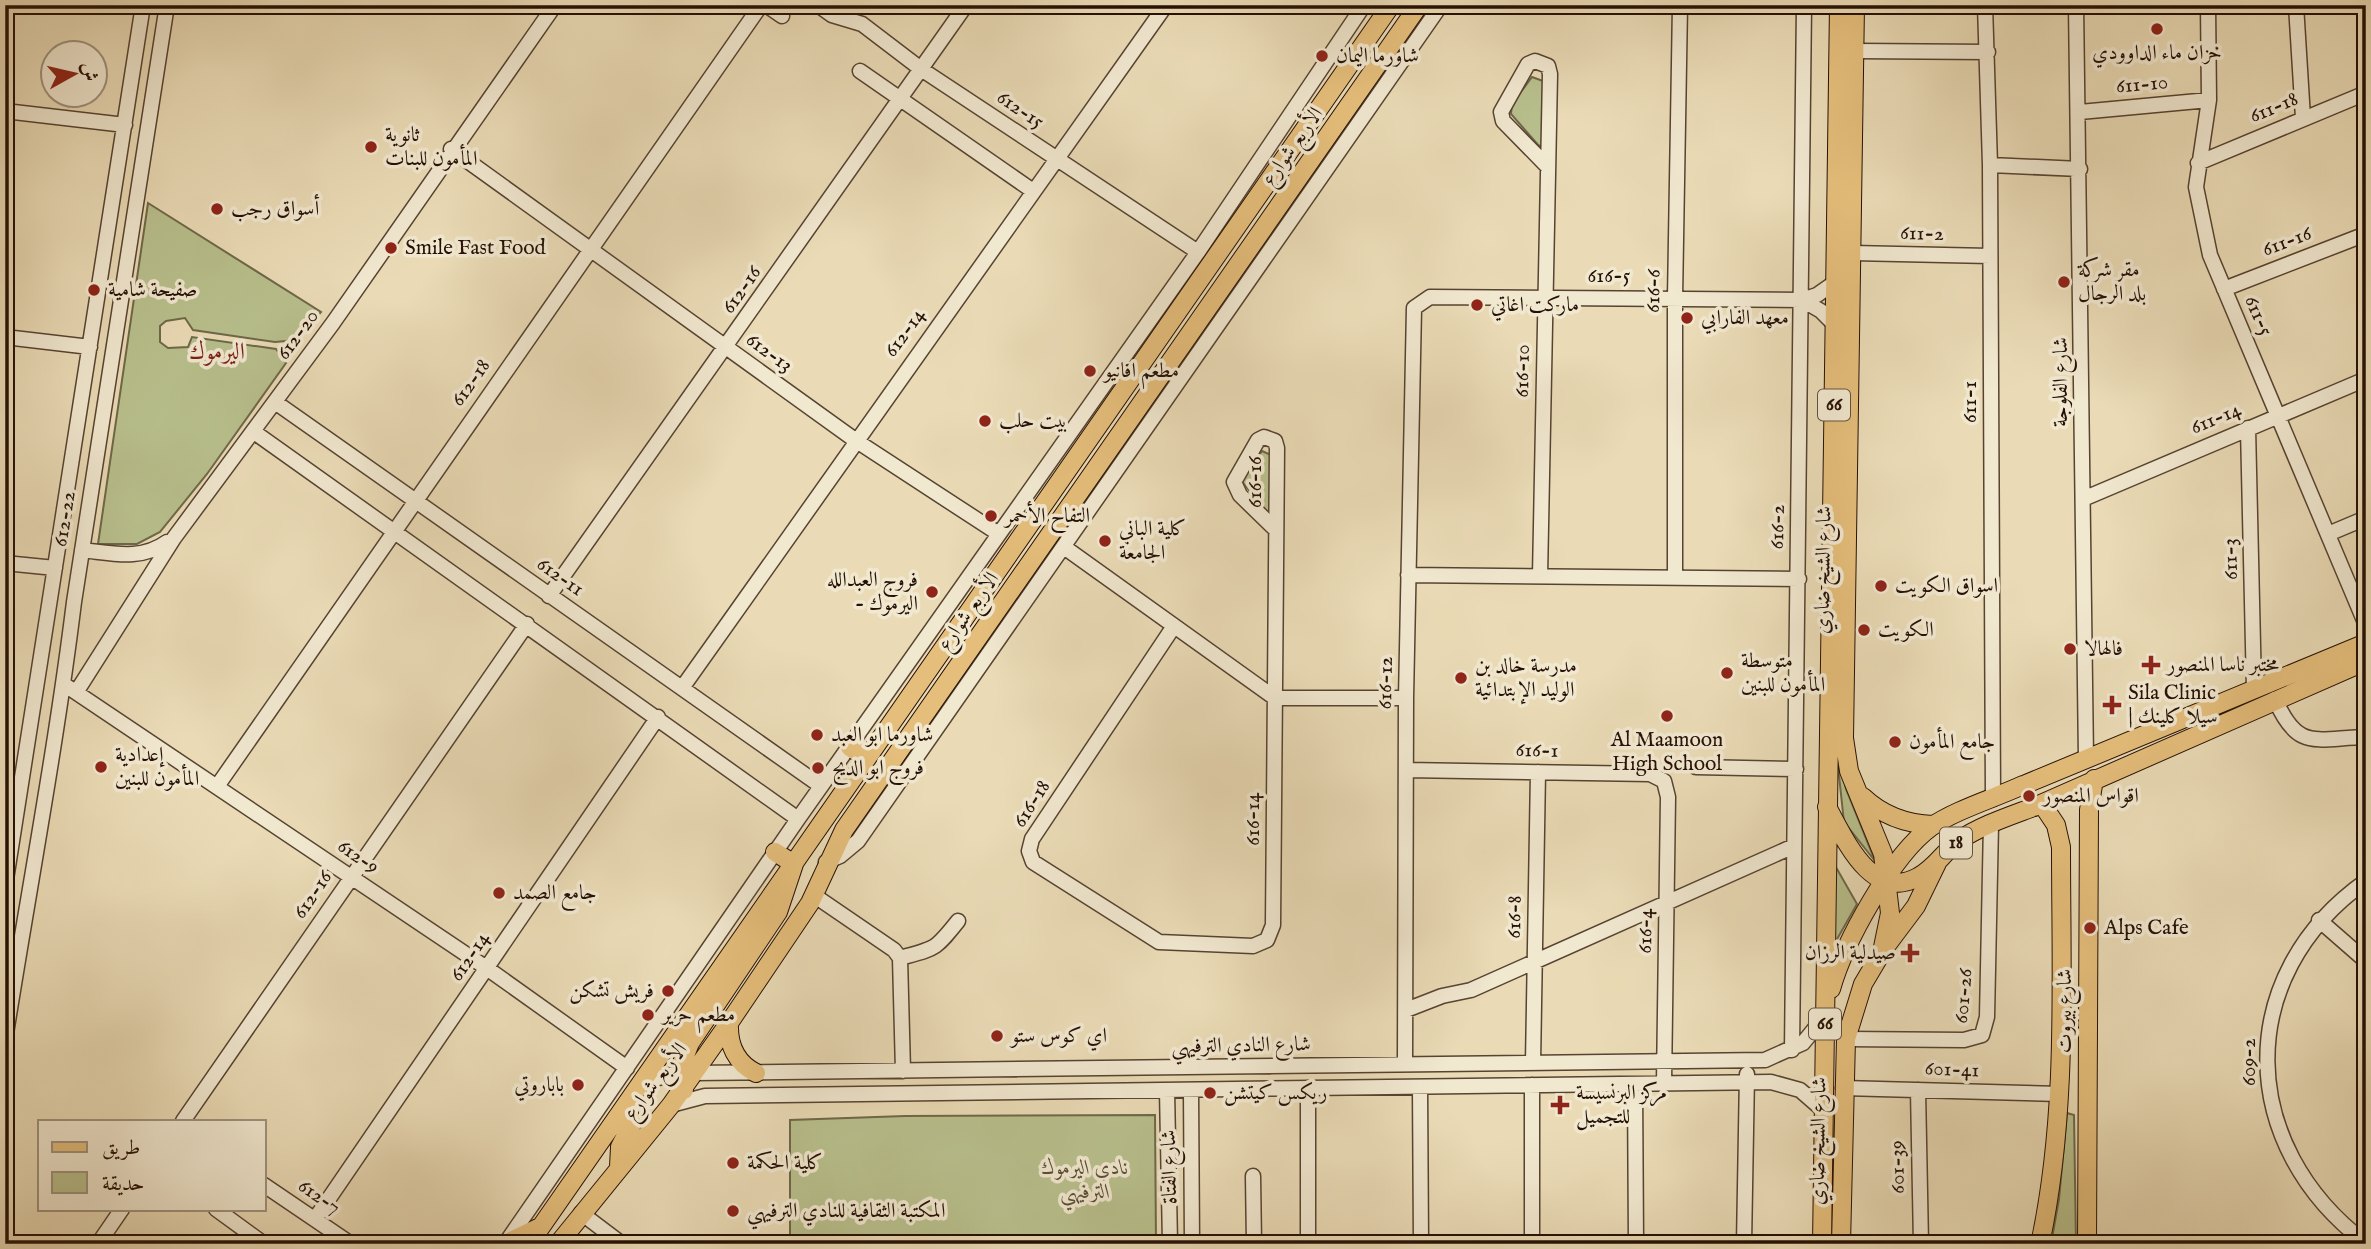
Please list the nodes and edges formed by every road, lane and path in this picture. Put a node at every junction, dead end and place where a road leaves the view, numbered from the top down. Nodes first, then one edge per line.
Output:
1 (143, 5) edge
2 (167, 5) edge
3 (555, 5) edge
4 (764, 5) edge
5 (818, 5) edge
6 (966, 5) edge
7 (1166, 5) edge
8 (1391, 5) edge
9 (1419, 5) edge
10 (1441, 5) edge
11 (1681, 5) edge
12 (1804, 5) edge
13 (1839, 5) edge
14 (1856, 5) edge
15 (1985, 5) edge
16 (2076, 5) edge
17 (2208, 5) edge
18 (2295, 5) edge
19 (1363, 6) edge
20 (782, 16) dead end
21 (1362, 46) junction
22 (1856, 51) junction
23 (1988, 52) junction
24 (921, 69) junction
25 (860, 71) dead end
26 (2366, 93) edge
27 (901, 99) junction
28 (2209, 100) junction
29 (5, 111) edge
30 (2080, 112) junction
31 (2303, 118) junction
32 (125, 125) junction
33 (451, 149) junction
34 (1054, 158) junction
35 (2198, 163) junction
36 (1990, 165) junction
37 (1548, 167) junction
38 (2080, 169) junction
39 (1033, 191) junction
40 (108, 232) junction
41 (2366, 234) edge
42 (131, 236) junction
43 (590, 249) junction
44 (1198, 253) junction
45 (1852, 253) junction
46 (1990, 256) junction
47 (1837, 281) junction
48 (2224, 289) junction
49 (1545, 297) junction
50 (1675, 298) junction
51 (1802, 300) junction
52 (1418, 303) joint
53 (1836, 326) junction
54 (5, 337) edge
55 (90, 347) junction
56 (727, 348) junction
57 (2366, 379) edge
58 (275, 402) junction
59 (2278, 415) junction
60 (2248, 428) junction
61 (254, 432) junction
62 (1089, 435) junction
63 (855, 440) junction
64 (1110, 450) junction
65 (2083, 499) junction
66 (415, 500) junction
67 (2366, 517) edge
68 (1276, 530) junction
69 (394, 531) junction
70 (999, 534) junction
71 (2328, 534) junction
72 (174, 537) junction
73 (1064, 547) junction
74 (82, 550) junction
75 (5, 562) edge
76 (55, 568) junction
77 (1408, 575) junction
78 (1540, 576) junction
79 (1675, 578) junction
80 (1798, 579) junction
81 (549, 596) junction
82 (527, 624) junction
83 (2366, 625) edge
84 (1174, 626) junction
85 (2366, 643) edge
86 (2366, 661) edge
87 (70, 688) junction
88 (682, 688) junction
89 (2254, 689) junction
90 (1275, 698) junction
91 (1406, 698) junction
92 (2275, 699) junction
93 (658, 717) junction
94 (2366, 737) edge
95 (27, 746) junction
96 (850, 747) junction
97 (50, 749) junction
98 (866, 758) junction
99 (2085, 759) junction
100 (1696, 767) dead end
101 (1406, 769) junction
102 (1796, 769) junction
103 (1538, 772) junction
104 (2094, 779) junction
105 (1664, 781) joint
106 (218, 785) junction
107 (821, 786) junction
108 (1858, 791) junction
109 (1993, 799) junction
110 (1826, 804) junction
111 (2036, 806) junction
112 (797, 819) junction
113 (1991, 824) junction
114 (1933, 825) junction
115 (9, 833) edge
116 (1794, 846) junction
117 (775, 852) junction
118 (826, 862) junction
119 (1937, 862) junction
120 (794, 864) junction
121 (350, 877) junction
122 (1887, 880) junction
123 (2366, 881) edge
124 (5, 886) edge
125 (815, 896) junction
126 (2060, 898) junction
127 (1667, 902) junction
128 (2088, 902) junction
129 (2319, 920) junction
130 (958, 921) dead end
131 (1267, 940) joint
132 (1882, 952) junction
133 (900, 958) junction
134 (1535, 961) junction
135 (2366, 961) edge
136 (488, 969) junction
137 (1406, 1010) junction
138 (1825, 1016) junction
139 (729, 1023) junction
140 (1846, 1039) junction
141 (5, 1040) edge
142 (690, 1043) junction
143 (1793, 1050) junction
144 (707, 1053) junction
145 (1747, 1060) junction
146 (1665, 1061) junction
147 (1532, 1063) junction
148 (1469, 1064) junction
149 (1405, 1065) junction
150 (627, 1068) junction
151 (903, 1071) junction
152 (756, 1073) junction
153 (643, 1082) junction
154 (1747, 1082) junction
155 (687, 1083) junction
156 (1664, 1083) junction
157 (1635, 1084) junction
158 (1532, 1085) junction
159 (1466, 1086) junction
160 (1420, 1087) junction
161 (1308, 1088) junction
162 (1843, 1088) junction
163 (1918, 1090) junction
164 (2060, 1094) junction
165 (1191, 1096) junction
166 (1167, 1097) junction
167 (1824, 1110) junction
168 (621, 1112) junction
169 (184, 1120) edge
170 (619, 1167) junction
171 (1253, 1176) dead end
172 (266, 1186) edge
173 (121, 1210) edge
174 (217, 1210) edge
175 (581, 1213) junction
176 (315, 1219) junction
177 (540, 1227) junction
178 (2366, 1243) edge
179 (98, 1244) edge
180 (264, 1244) edge
181 (351, 1244) edge
182 (505, 1244) edge
183 (529, 1244) edge
184 (558, 1244) edge
185 (622, 1244) edge
186 (1170, 1244) edge
187 (1192, 1244) edge
188 (1254, 1244) edge
189 (1308, 1244) edge
190 (1421, 1244) edge
191 (1532, 1244) edge
192 (1636, 1244) edge
193 (1744, 1244) edge
194 (1822, 1244) edge
195 (1841, 1244) edge
196 (1921, 1244) edge
197 (2040, 1244) edge
198 (2087, 1244) edge

1 - 32 street, 612-22
2 - 42 street, 612-22
3 - 33 street, 612-20
4 - 20 street
4 - 43 street, 612-18
5 - 24 street, 612-15
6 - 24 street, 612-16
7 - 34 street, 612-14
8 - 21 main road, الأربع شوارع
9 - 64 main road, الأربع شوارع
10 - 73 street
11 - 50 street, 616-6
12 - 51 street, 616-2
13 - 47 main road, شارع الشيخ ضاري / 66
14 - 22 main road, شارع الشيخ ضاري / 66
15 - 23 street, 611-1
16 - 30 street, شارع الفلوجة
17 - 28 street, 611-5
18 - 31 street
19 - 21 street
19 - 44 street
21 - 62 main road, الأربع شوارع
22 - 23 street
22 - 45 main road, شارع الشيخ ضاري / 66
23 - 36 street, 611-1
24 - 27 street, 612-16
24 - 34 street, 612-15
25 - 27 street
26 - 31 street, 611-18
27 - 39 street
27 - 56 street, 612-16
28 - 30 street, 611-10
28 - 35 street, 611-5
29 - 32 street
30 - 38 street, شارع الفلوجة
31 - 35 street, 611-18
32 - 40 street, 612-22
33 - 43 street, 612-13
33 - 58 street, 612-20
34 - 39 street, 612-14
34 - 44 street, 612-15
35 - 48 street, 611-5
36 - 38 street
36 - 46 street, 611-1
37 - 37 street, 616-10
37 - 49 street, 616-10
38 - 65 street, شارع الفلوجة
39 - 63 street, 612-14
40 - 42 street
40 - 55 street, 612-22
41 - 48 street, 611-16
42 - 74 street, 612-22
43 - 56 street, 612-13
43 - 66 street, 612-18
44 - 70 street
45 - 46 street, 611-2
45 - 108 main road, شارع الشيخ ضاري / 66
46 - 109 street, 611-1
47 - 51 street
47 - 53 main road, شارع الشيخ ضاري / 66
48 - 59 street, 611-5
49 - 50 street, 616-5
49 - 52 street, 616-5
49 - 78 street, 616-10
50 - 51 street, 616-5
50 - 79 street, 616-6
51 - 53 street
51 - 80 street, 616-2
52 - 77 street, 616-12
53 - 110 main road, شارع الشيخ ضاري / 66
54 - 55 street
55 - 76 street, 612-22
56 - 63 street, 612-13
56 - 81 street, 612-16
57 - 59 street, 611-14
58 - 61 street, 612-20
58 - 66 street, 612-11
59 - 60 street, 611-14
59 - 71 street, 611-5
60 - 65 street, 611-14
60 - 89 street, 611-3
61 - 69 street
61 - 72 street, 612-20
62 - 64 main road
62 - 98 main road, الأربع شوارع
63 - 70 street, 612-13
63 - 88 street, 612-14
64 - 118 main road, الأربع شوارع
65 - 99 street, شارع الفلوجة
66 - 69 street, 612-18
66 - 81 street, 612-11
67 - 71 street
68 - 68 street, 616-16
68 - 90 street, 616-16
69 - 82 street
69 - 106 street, 612-18
70 - 96 street
71 - 83 street, 611-5
72 - 74 street
72 - 87 street, 612-20
73 - 84 street
73 - 118 street
74 - 87 street, 612-22
75 - 76 street
76 - 95 street, 612-22
77 - 78 street
77 - 91 street, 616-12
78 - 79 street
79 - 80 street
80 - 102 street, 616-2
81 - 88 street, 612-11
82 - 93 street
82 - 121 street, 612-16
84 - 90 street
84 - 131 street, 616-18
85 - 89 main road, 18
86 - 92 main road, 18
87 - 97 street, 612-22
87 - 106 street, 612-9
88 - 107 street, 612-11
89 - 99 main road, 18
90 - 91 street
90 - 131 street, 616-14
91 - 101 street, 616-12
92 - 94 street
92 - 104 main road, 18
93 - 112 street
93 - 136 street, 612-14
95 - 97 street
95 - 115 street, 612-22
96 - 98 main road
96 - 107 street
97 - 141 street, 612-22
98 - 120 main road, الأربع شوارع
99 - 109 main road, 18
100 - 102 street
101 - 103 street, 616-1
101 - 137 street, 616-12
102 - 116 street, 616-2
103 - 105 street, 616-1
103 - 134 street, 616-8
104 - 111 main road, 18
104 - 128 main road, شارع بيروت
105 - 127 street, 616-4
106 - 121 street, 612-9
107 - 112 street
108 - 114 main road
108 - 122 main road, شارع الشيخ ضاري / 66
109 - 114 main road, 18
110 - 122 main road
110 - 138 main road, شارع الشيخ ضاري / 66
111 - 113 main road, 18
111 - 126 main road, شارع بيروت
112 - 117 street
113 - 119 main road, 18
113 - 140 street, 601-26
114 - 122 main road, 18
115 - 124 street, 612-22
116 - 127 street
116 - 143 street, 616-2
117 - 120 main road
117 - 150 street
118 - 125 main road, الأربع شوارع
119 - 122 main road, 18
119 - 132 main road
120 - 142 main road
120 - 153 main road, الأربع شوارع
121 - 136 street, 612-9
121 - 169 street, 612-16
122 - 132 main road, شارع الشيخ ضاري / 66
122 - 138 main road, 18
123 - 129 street, 609-2
125 - 133 street
125 - 139 main road, الأربع شوارع
126 - 128 main road
126 - 164 main road, شارع بيروت
127 - 134 street
127 - 146 street, 616-4
128 - 198 main road, شارع بيروت
129 - 135 street
129 - 178 street, 609-2
130 - 133 street
132 - 140 main road, شارع الشيخ ضاري / 66
133 - 151 street
134 - 137 street
134 - 147 street, 616-8
136 - 150 street, 612-9
136 - 176 street, 612-14
137 - 149 street, 616-12
138 - 143 street, شارع النادي الترفيهي
138 - 167 main road, شارع الشيخ ضاري / 66
139 - 144 main road, الأربع شوارع
139 - 152 main road
140 - 162 main road, شارع الشيخ ضاري / 66
142 - 144 main road
142 - 155 main road
143 - 145 street, شارع النادي الترفيهي
144 - 155 main road, الأربع شوارع
145 - 146 street, شارع النادي الترفيهي
145 - 154 street
146 - 147 street, شارع النادي الترفيهي
146 - 156 street, 616-4
147 - 148 street, شارع النادي الترفيهي
148 - 149 street, شارع النادي الترفيهي
148 - 159 street
149 - 151 street, شارع النادي الترفيهي
150 - 182 street
151 - 152 street, شارع النادي الترفيهي
152 - 155 street, شارع النادي الترفيهي
153 - 155 street, شارع النادي الترفيهي
153 - 168 main road, الأربع شوارع
154 - 156 street, شارع النادي الترفيهي
154 - 167 street, شارع النادي الترفيهي
154 - 193 street
155 - 166 street, شارع النادي الترفيهي
155 - 170 main road, الأربع شوارع
156 - 157 street, شارع النادي الترفيهي
157 - 158 street, شارع النادي الترفيهي
157 - 192 street
158 - 159 street, شارع النادي الترفيهي
158 - 191 street
159 - 160 street, شارع النادي الترفيهي
160 - 161 street, شارع النادي الترفيهي
160 - 190 street
161 - 165 street, شارع النادي الترفيهي
161 - 189 street
162 - 163 street, 601-41
162 - 195 main road, شارع الشيخ ضاري / 66
163 - 164 street, 601-41
163 - 196 street, 601-39
164 - 197 main road, شارع بيروت
165 - 166 street, شارع النادي الترفيهي
165 - 187 street, شارع الفتاة
166 - 186 street, شارع الفتاة
167 - 194 main road, شارع الشيخ ضاري / 66
168 - 170 main road
168 - 177 main road, الأربع شوارع
170 - 175 main road, الأربع شوارع
171 - 188 street
172 - 176 street, 612-7
173 - 179 street
174 - 180 street
175 - 184 main road, الأربع شوارع
175 - 185 street
176 - 181 street, 612-7
177 - 182 main road
177 - 183 main road, الأربع شوارع

